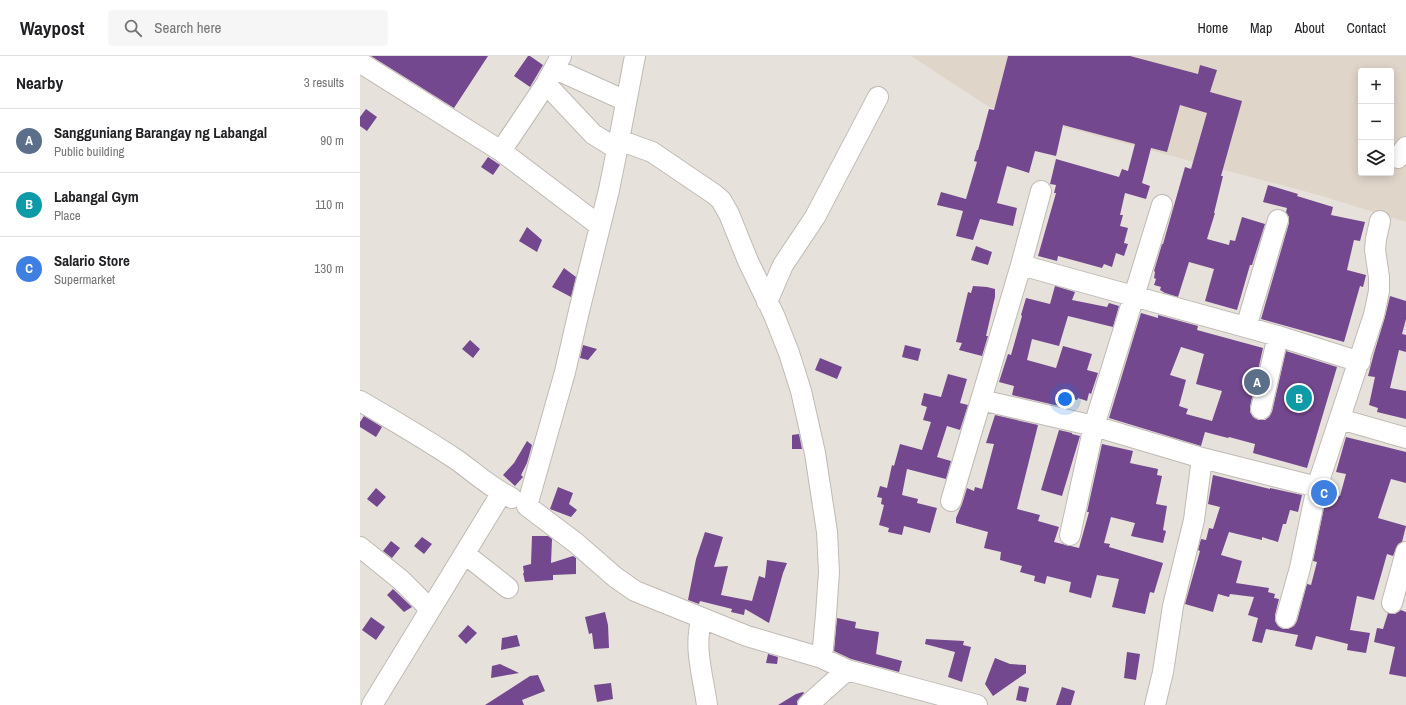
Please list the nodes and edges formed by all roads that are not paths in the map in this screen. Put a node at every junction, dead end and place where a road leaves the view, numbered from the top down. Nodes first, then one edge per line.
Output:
1 (635, 56) edge
2 (360, 65) edge
3 (554, 70) edge
4 (878, 97) dead end
5 (626, 101) junction
6 (618, 144) junction
7 (501, 151) junction
8 (1041, 191) dead end
9 (1162, 205) dead end
10 (1278, 220) dead end
11 (1380, 221) dead end
12 (600, 226) junction
13 (1021, 264) junction
14 (1135, 296) junction
15 (767, 302) junction
16 (1246, 327) junction
17 (1278, 336) junction
18 (1360, 362) junction
19 (981, 400) junction
20 (360, 401) edge
21 (1261, 409) dead end
22 (1340, 419) junction
23 (1094, 426) junction
24 (1406, 438) edge
25 (1202, 458) junction
26 (1317, 487) junction
27 (501, 494) junction
28 (951, 501) dead end
29 (527, 506) junction
30 (1070, 535) dead end
31 (360, 547) edge
32 (1406, 552) edge
33 (465, 554) junction
34 (508, 588) dead end
35 (1392, 604) dead end
36 (430, 609) junction
37 (702, 618) junction
38 (1286, 618) dead end
39 (822, 658) junction
40 (847, 670) junction
41 (954, 702) edge
42 (372, 705) edge
43 (707, 705) edge
44 (808, 705) edge
45 (977, 705) edge
46 (1155, 705) edge

1 - 5 street
2 - 7 street
3 - 5 street
3 - 6 street
3 - 7 street
4 - 15 street
5 - 6 street
6 - 12 street
6 - 15 street
7 - 12 street
8 - 13 street
9 - 14 street
10 - 16 street
11 - 18 street
12 - 29 street
13 - 14 street
13 - 19 street
14 - 16 street
14 - 23 street
15 - 39 street
16 - 17 street
17 - 18 street
17 - 21 street
18 - 22 street
19 - 23 street
19 - 28 street
20 - 27 street
22 - 24 street
22 - 26 street
23 - 25 street
23 - 30 street
25 - 26 street
25 - 46 street
26 - 38 street
27 - 29 street
27 - 33 street
29 - 37 street
31 - 36 street
32 - 35 street
33 - 34 street
33 - 36 street
36 - 42 street
37 - 39 street
37 - 43 street
39 - 40 street
40 - 41 street
40 - 44 street
41 - 45 street

